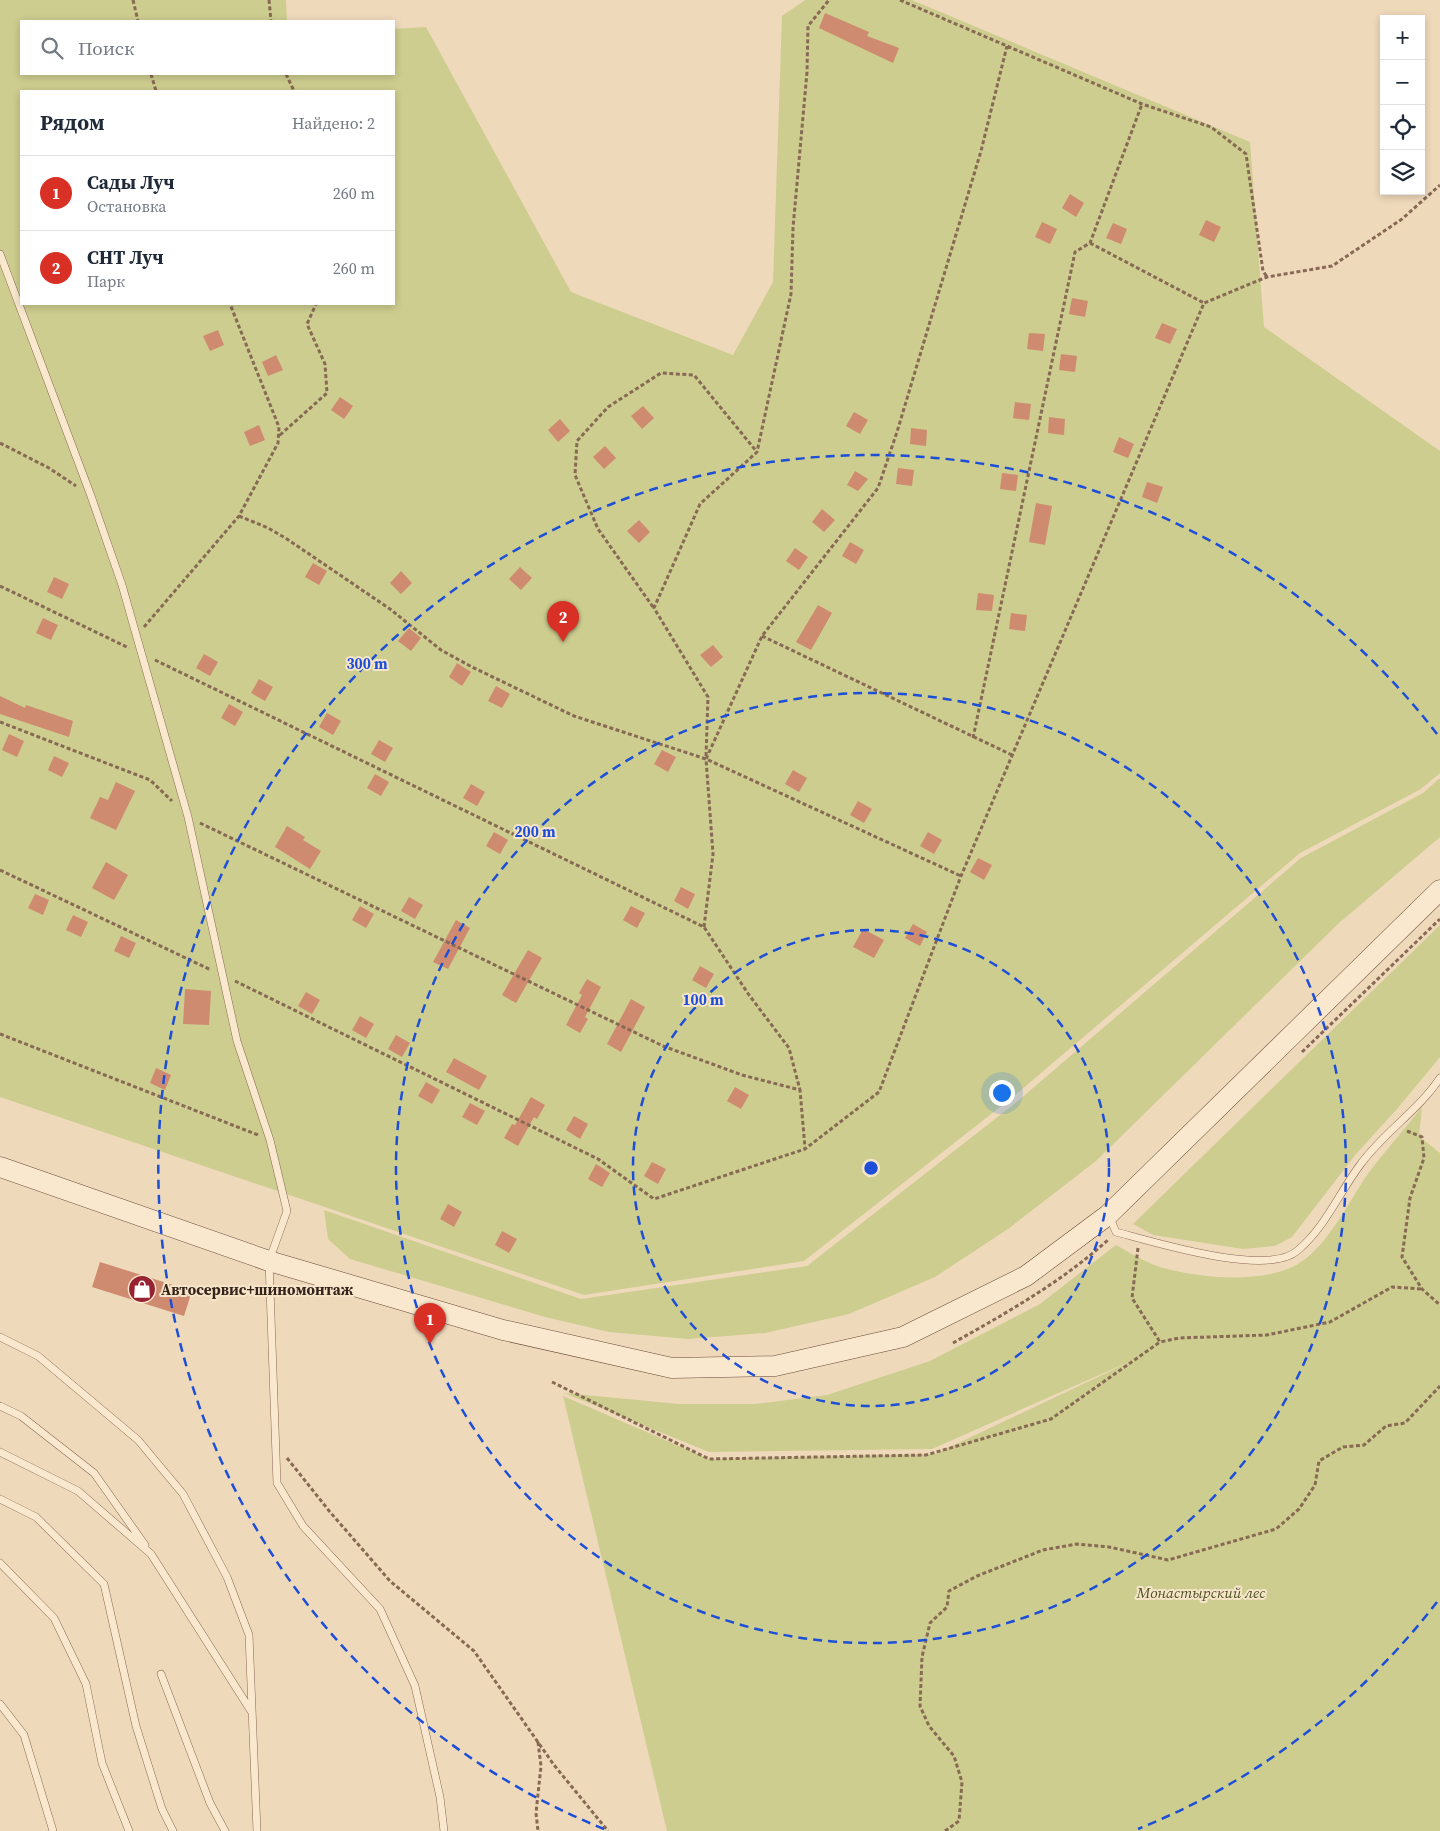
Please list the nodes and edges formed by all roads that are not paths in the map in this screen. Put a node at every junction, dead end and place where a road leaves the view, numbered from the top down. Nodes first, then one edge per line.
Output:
1 (0, 254) edge
2 (1440, 890) edge
3 (1440, 1078) edge
4 (0, 1167) edge
5 (1108, 1215) junction
6 (269, 1261) junction
7 (0, 1337) edge
8 (0, 1406) edge
9 (0, 1452) edge
10 (0, 1499) edge
11 (151, 1554) junction
12 (0, 1563) edge
13 (161, 1674) dead end
14 (0, 1704) edge
15 (251, 1711) junction
16 (53, 1831) edge
17 (129, 1831) edge
18 (173, 1831) edge
19 (225, 1831) edge
20 (257, 1831) edge
21 (444, 1831) edge

1 - 6 lane
2 - 5 main road
3 - 5 lane
4 - 6 main road
5 - 6 main road
6 - 21 lane
7 - 15 lane
8 - 11 lane
9 - 11 lane
10 - 18 lane
11 - 15 lane
12 - 17 lane
13 - 19 lane
14 - 16 lane
15 - 20 lane

